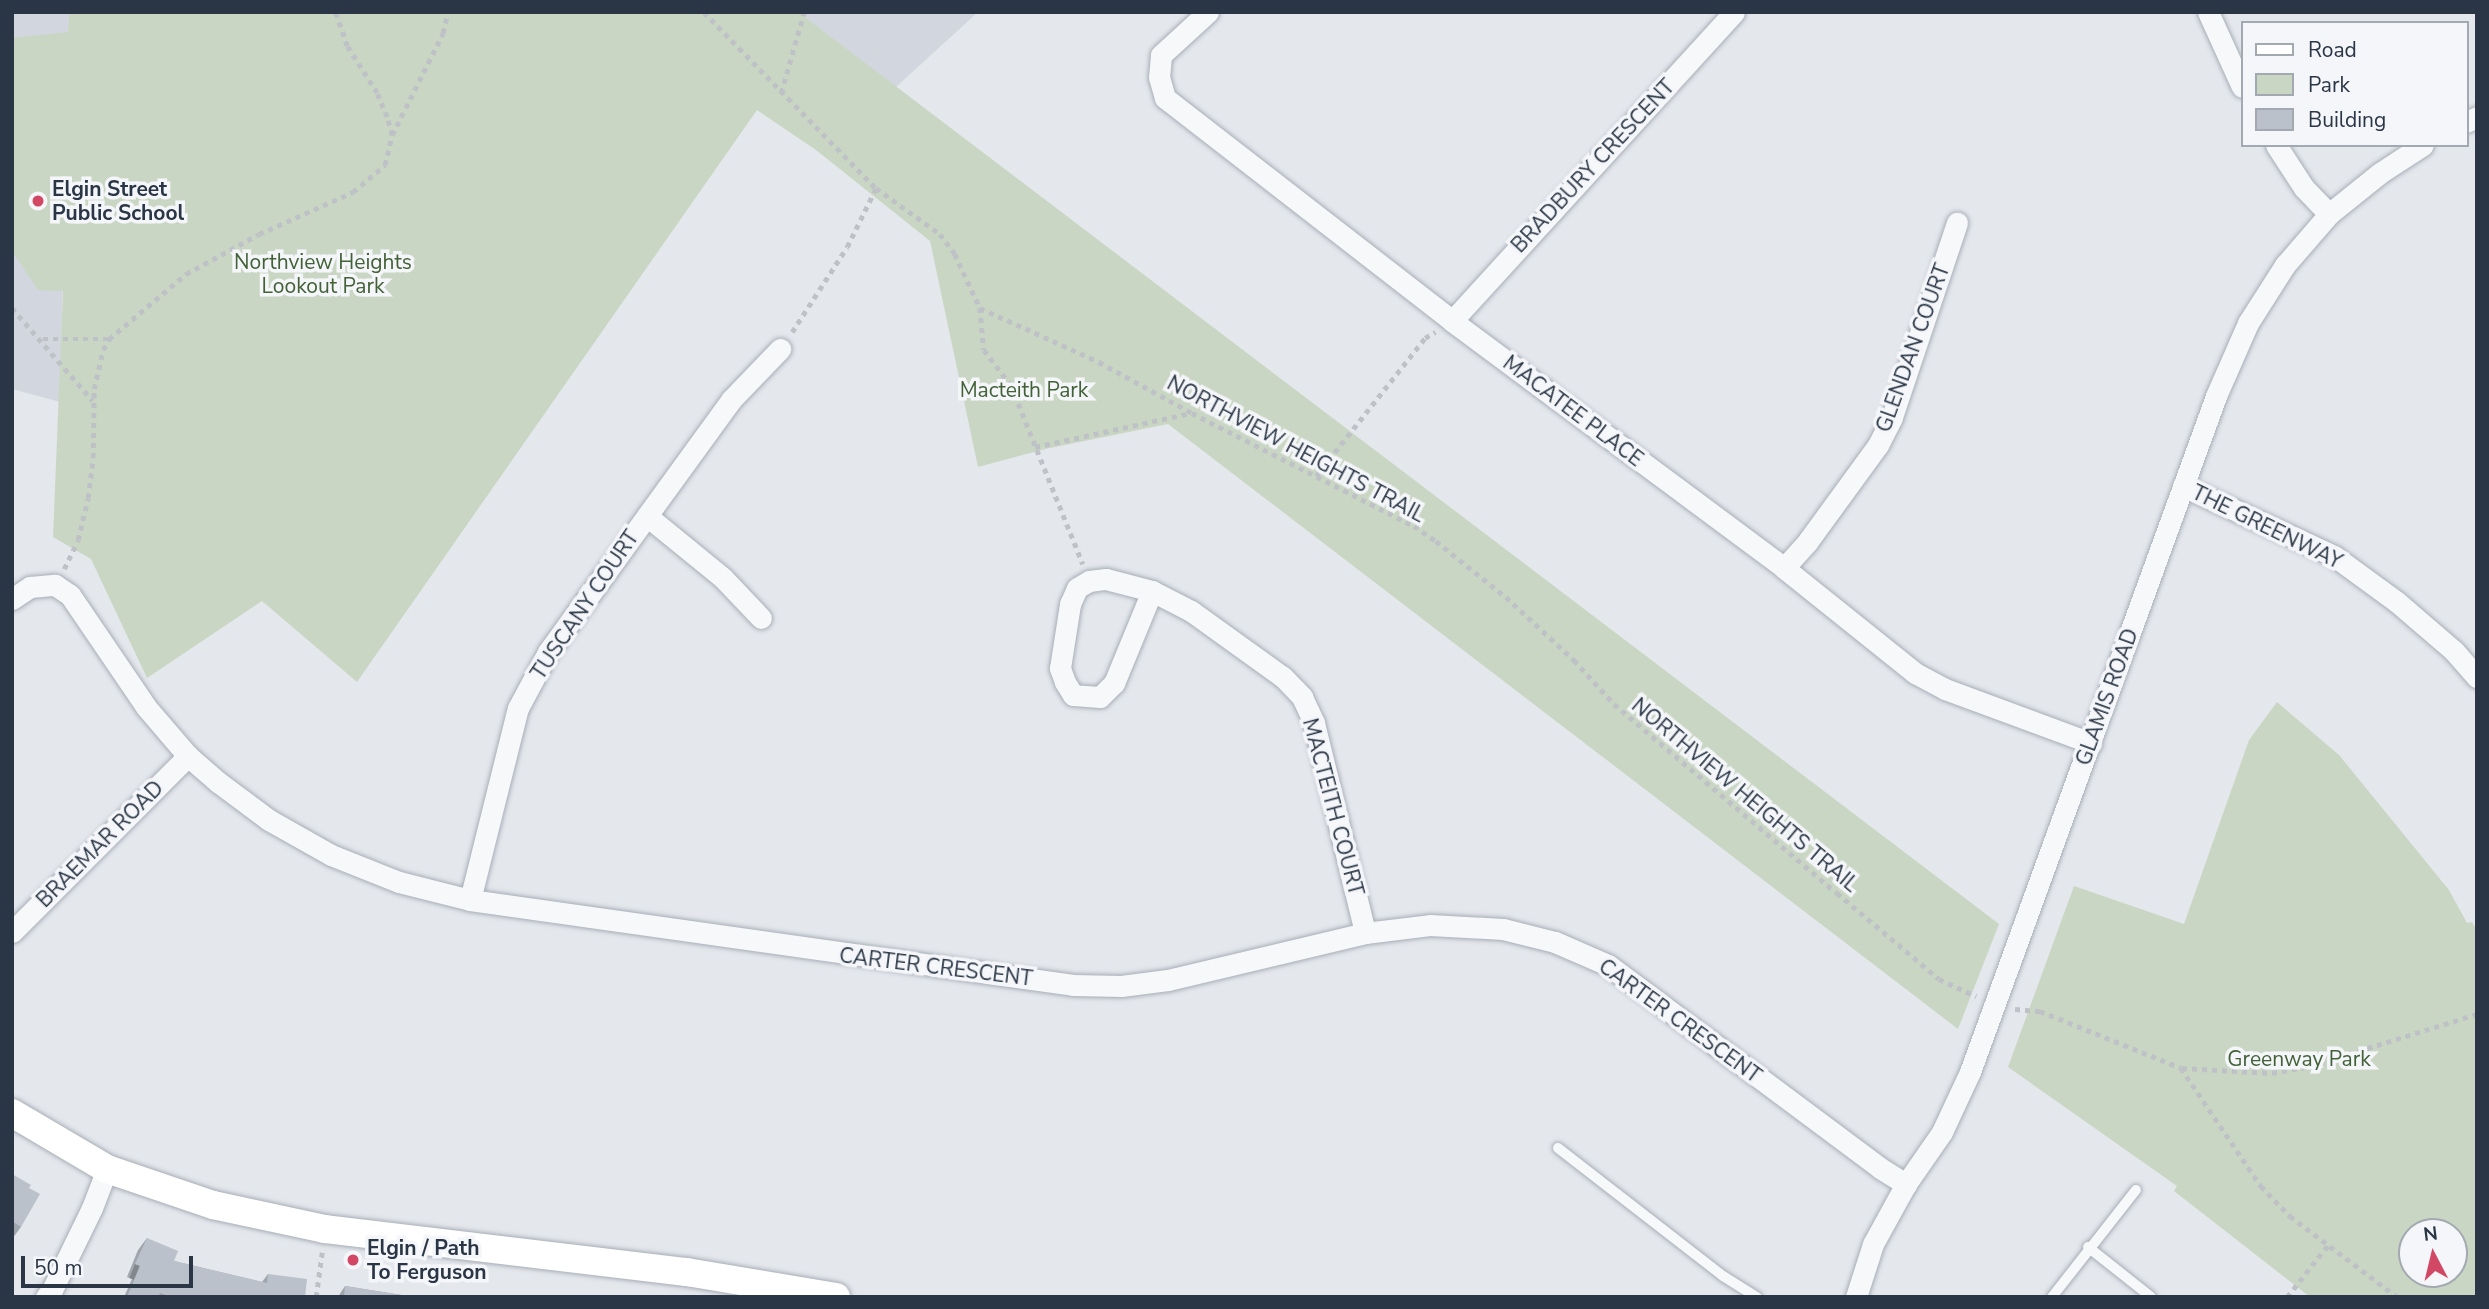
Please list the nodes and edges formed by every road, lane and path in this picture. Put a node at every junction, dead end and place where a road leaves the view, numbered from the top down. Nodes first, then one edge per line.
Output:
1 (335, 12) edge
2 (448, 12) edge
3 (704, 12) edge
4 (804, 12) edge
5 (1208, 12) edge
6 (1734, 12) edge
7 (2208, 12) edge
8 (2240, 83) edge
9 (781, 93) junction
10 (393, 135) junction
11 (2277, 147) edge
12 (2420, 147) edge
13 (876, 188) junction
14 (2329, 214) junction
15 (1957, 223) dead end
16 (12, 307) edge
17 (980, 308) junction
18 (1452, 321) junction
19 (42, 339) junction
20 (109, 339) junction
21 (780, 349) joint
22 (94, 402) junction
23 (1192, 413) junction
24 (1035, 447) junction
25 (1316, 476) junction
26 (2183, 486) junction
27 (647, 516) junction
28 (1784, 568) junction
29 (1089, 581) junction
30 (55, 586) junction
31 (1153, 591) junction
32 (12, 599) edge
33 (761, 618) dead end
34 (2477, 677) edge
35 (2091, 743) junction
36 (188, 756) junction
37 (470, 900) junction
38 (12, 932) edge
39 (1366, 933) junction
40 (1982, 998) dead end
41 (2010, 1007) dead end
42 (2477, 1014) edge
43 (2181, 1068) junction
44 (12, 1113) edge
45 (1558, 1148) dead end
46 (107, 1169) junction
47 (1906, 1184) junction
48 (2136, 1190) dead end
49 (324, 1228) junction
50 (2328, 1245) junction
51 (2088, 1247) junction
52 (46, 1297) edge
53 (316, 1297) edge
54 (836, 1297) edge
55 (1758, 1297) edge
56 (1856, 1297) edge
57 (2052, 1297) edge
58 (2151, 1297) edge
59 (2287, 1297) edge
60 (2397, 1297) edge

1 - 10 path
2 - 10 path
3 - 9 path
4 - 9 path
5 - 18 street, MACATEE PLACE
6 - 18 street, BRADBURY CRESCENT
7 - 8 street
9 - 13 path
10 - 20 path
11 - 14 street
12 - 14 street, GLAMIS ROAD
13 - 17 path
13 - 21 path
14 - 26 street, GLAMIS ROAD
15 - 28 street, GLENDAN COURT
16 - 19 path
17 - 23 path, NORTHVIEW HEIGHTS TRAIL
17 - 24 path
18 - 25 path
18 - 28 street, MACATEE PLACE
19 - 20 path
19 - 22 path
20 - 22 path
21 - 27 street, TUSCANY COURT
22 - 30 path
23 - 24 path
23 - 25 path, NORTHVIEW HEIGHTS TRAIL
24 - 29 path
25 - 40 path, NORTHVIEW HEIGHTS TRAIL
26 - 34 street, THE GREENWAY
26 - 35 street, GLAMIS ROAD
27 - 33 street
27 - 37 street, TUSCANY COURT
28 - 35 street, MACATEE PLACE
29 - 31 street, MACTEITH COURT
29 - 31 street
30 - 32 street
30 - 36 street, CARTER CRESCENT
31 - 39 street, MACTEITH COURT
35 - 47 street, GLAMIS ROAD
36 - 37 street, CARTER CRESCENT
36 - 38 street, BRAEMAR ROAD
37 - 39 street, CARTER CRESCENT
39 - 47 street, CARTER CRESCENT
41 - 43 path
42 - 43 path
43 - 50 path
44 - 46 street
45 - 55 lane
46 - 49 street
46 - 52 street
47 - 56 street, GLAMIS ROAD
48 - 51 lane
49 - 53 path
49 - 54 street
50 - 59 path
50 - 60 path
51 - 57 lane
51 - 58 lane

